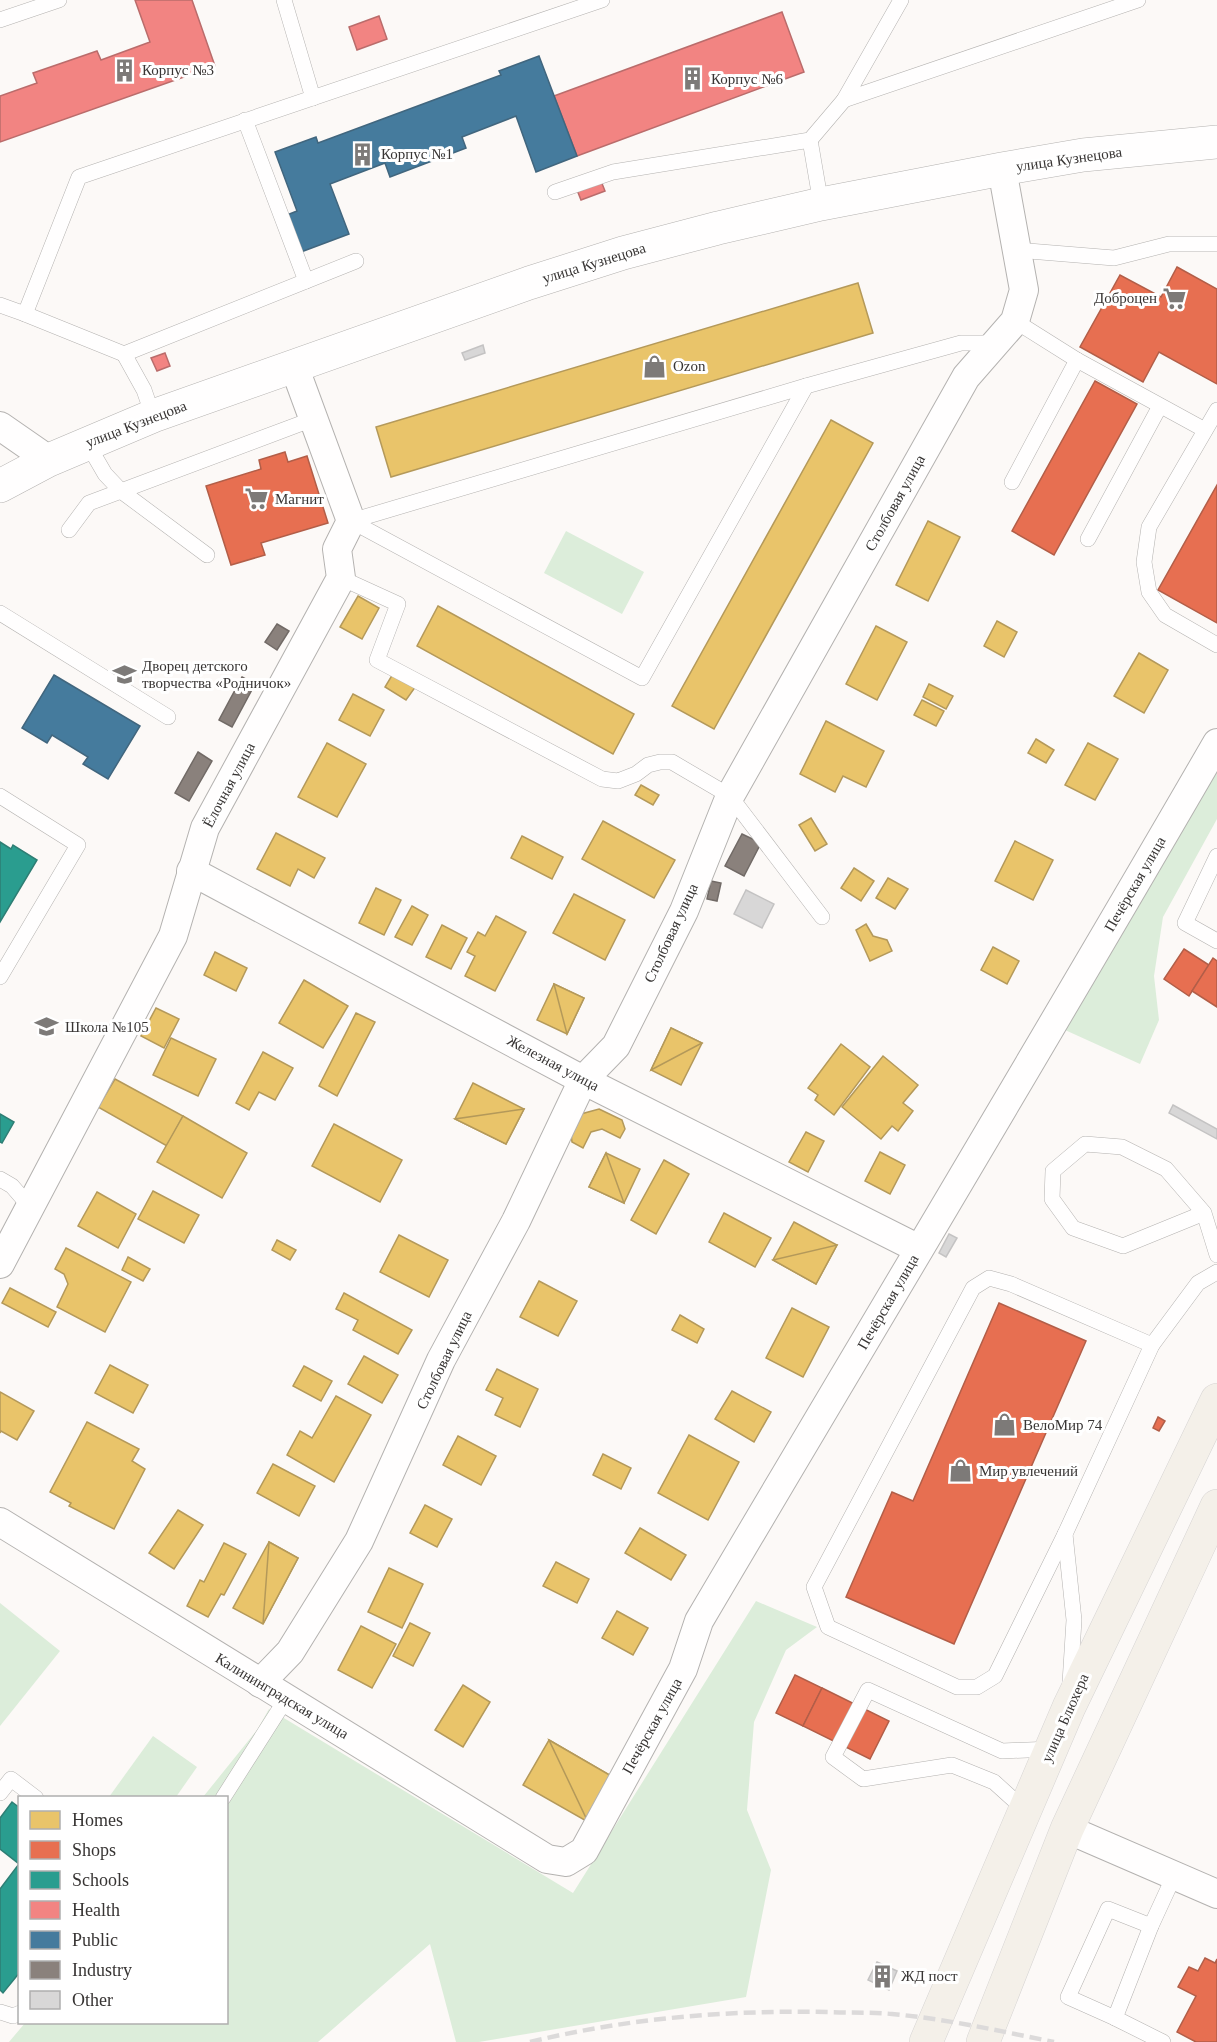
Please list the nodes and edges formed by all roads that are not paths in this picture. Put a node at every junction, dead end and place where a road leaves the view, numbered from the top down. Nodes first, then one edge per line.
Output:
1 (59, 0) edge
2 (284, 0) edge
3 (602, 0) edge
4 (901, 0) edge
5 (1138, 0) edge
6 (0, 20) edge
7 (313, 98) junction
8 (843, 100) junction
9 (245, 120) junction
10 (810, 140) junction
11 (1217, 142) edge
12 (1002, 169) junction
13 (555, 192) dead end
14 (821, 204) junction
15 (1217, 244) edge
16 (1016, 250) junction
17 (356, 261) dead end
18 (306, 281) junction
19 (0, 305) edge
20 (25, 314) junction
21 (1015, 321) junction
22 (996, 343) junction
23 (124, 354) junction
24 (1077, 360) junction
25 (294, 366) junction
26 (806, 386) junction
27 (1160, 406) junction
28 (1217, 410) edge
29 (153, 416) junction
30 (313, 419) junction
31 (0, 426) edge
32 (1205, 430) junction
33 (87, 443) junction
34 (49, 460) junction
35 (1012, 482) dead end
36 (0, 486) edge
37 (121, 490) junction
38 (351, 521) junction
39 (69, 530) dead end
40 (1088, 539) dead end
41 (207, 555) dead end
42 (341, 578) junction
43 (0, 613) edge
44 (1217, 645) edge
45 (168, 717) dead end
46 (1217, 743) edge
47 (0, 796) edge
48 (730, 796) junction
49 (1217, 856) edge
50 (191, 871) junction
51 (822, 917) dead end
52 (1217, 941) edge
53 (0, 977) edge
54 (583, 1080) junction
55 (0, 1179) edge
56 (31, 1208) junction
57 (1203, 1213) junction
58 (919, 1249) junction
59 (1217, 1255) edge
60 (0, 1264) edge
61 (1217, 1272) edge
62 (1152, 1345) junction
63 (1217, 1400) edge
64 (1217, 1506) edge
65 (0, 1522) edge
66 (1065, 1534) junction
67 (260, 1683) junction
68 (286, 1699) junction
69 (1069, 1707) junction
70 (1051, 1749) junction
71 (0, 1793) edge
72 (35, 1796) edge
73 (224, 1796) edge
74 (1026, 1811) junction
75 (1067, 1829) junction
76 (566, 1862) joint
77 (1174, 1876) junction
78 (1217, 1894) edge
79 (1151, 1926) junction
80 (0, 2012) edge
81 (18, 2014) edge
82 (1115, 2018) junction
83 (926, 2042) edge
84 (983, 2042) edge
85 (1163, 2042) edge

1 - 6 lane
2 - 7 lane
3 - 7 lane
4 - 8 lane
5 - 8 lane
7 - 9 lane
8 - 10 lane
9 - 18 lane
9 - 20 lane
10 - 13 lane
10 - 14 lane
11 - 12 street, улица Кузнецова
12 - 14 street, улица Кузнецова
12 - 16 street, Столбовая улица
14 - 25 street, улица Кузнецова
15 - 16 lane
16 - 21 street, Столбовая улица
17 - 18 lane
18 - 23 lane
19 - 20 lane
20 - 23 lane
21 - 22 street, Столбовая улица
21 - 24 lane
22 - 26 lane
22 - 48 street, Столбовая улица
23 - 29 lane
24 - 27 lane
24 - 35 lane
25 - 29 street, улица Кузнецова
25 - 30 street
26 - 38 lane
26 - 38 lane
27 - 32 lane
27 - 40 lane
28 - 32 lane
29 - 33 street, улица Кузнецова
30 - 37 lane
30 - 38 street
31 - 34 street
32 - 44 lane
33 - 34 street, улица Кузнецова
33 - 37 lane
34 - 36 street, улица Кузнецова
37 - 39 lane
37 - 41 lane
38 - 42 street
42 - 48 lane
42 - 50 street, Ёлочная улица
43 - 45 lane
46 - 58 street, Печёрская улица
47 - 53 lane
48 - 51 lane
48 - 54 street, Столбовая улица
49 - 52 lane
50 - 54 street, Железная улица
50 - 56 street, Ёлочная улица
54 - 58 street, Железная улица
54 - 67 street, Столбовая улица
55 - 56 lane
56 - 60 street, Ёлочная улица
57 - 57 lane
57 - 59 lane
58 - 76 street, Печёрская улица
61 - 62 lane
62 - 66 lane
62 - 66 lane
63 - 69 main road, улица Блюхера
64 - 75 main road
65 - 67 street, Калининградская улица
66 - 69 lane
67 - 68 street, Калининградская улица
68 - 73 lane
68 - 76 street, Калининградская улица
69 - 70 main road, улица Блюхера
70 - 74 main road, улица Блюхера
70 - 74 lane
71 - 72 lane
74 - 83 main road, улица Блюхера
75 - 77 street
75 - 84 main road
77 - 78 street
77 - 79 lane
79 - 82 lane
79 - 82 lane
80 - 81 lane
82 - 85 lane

